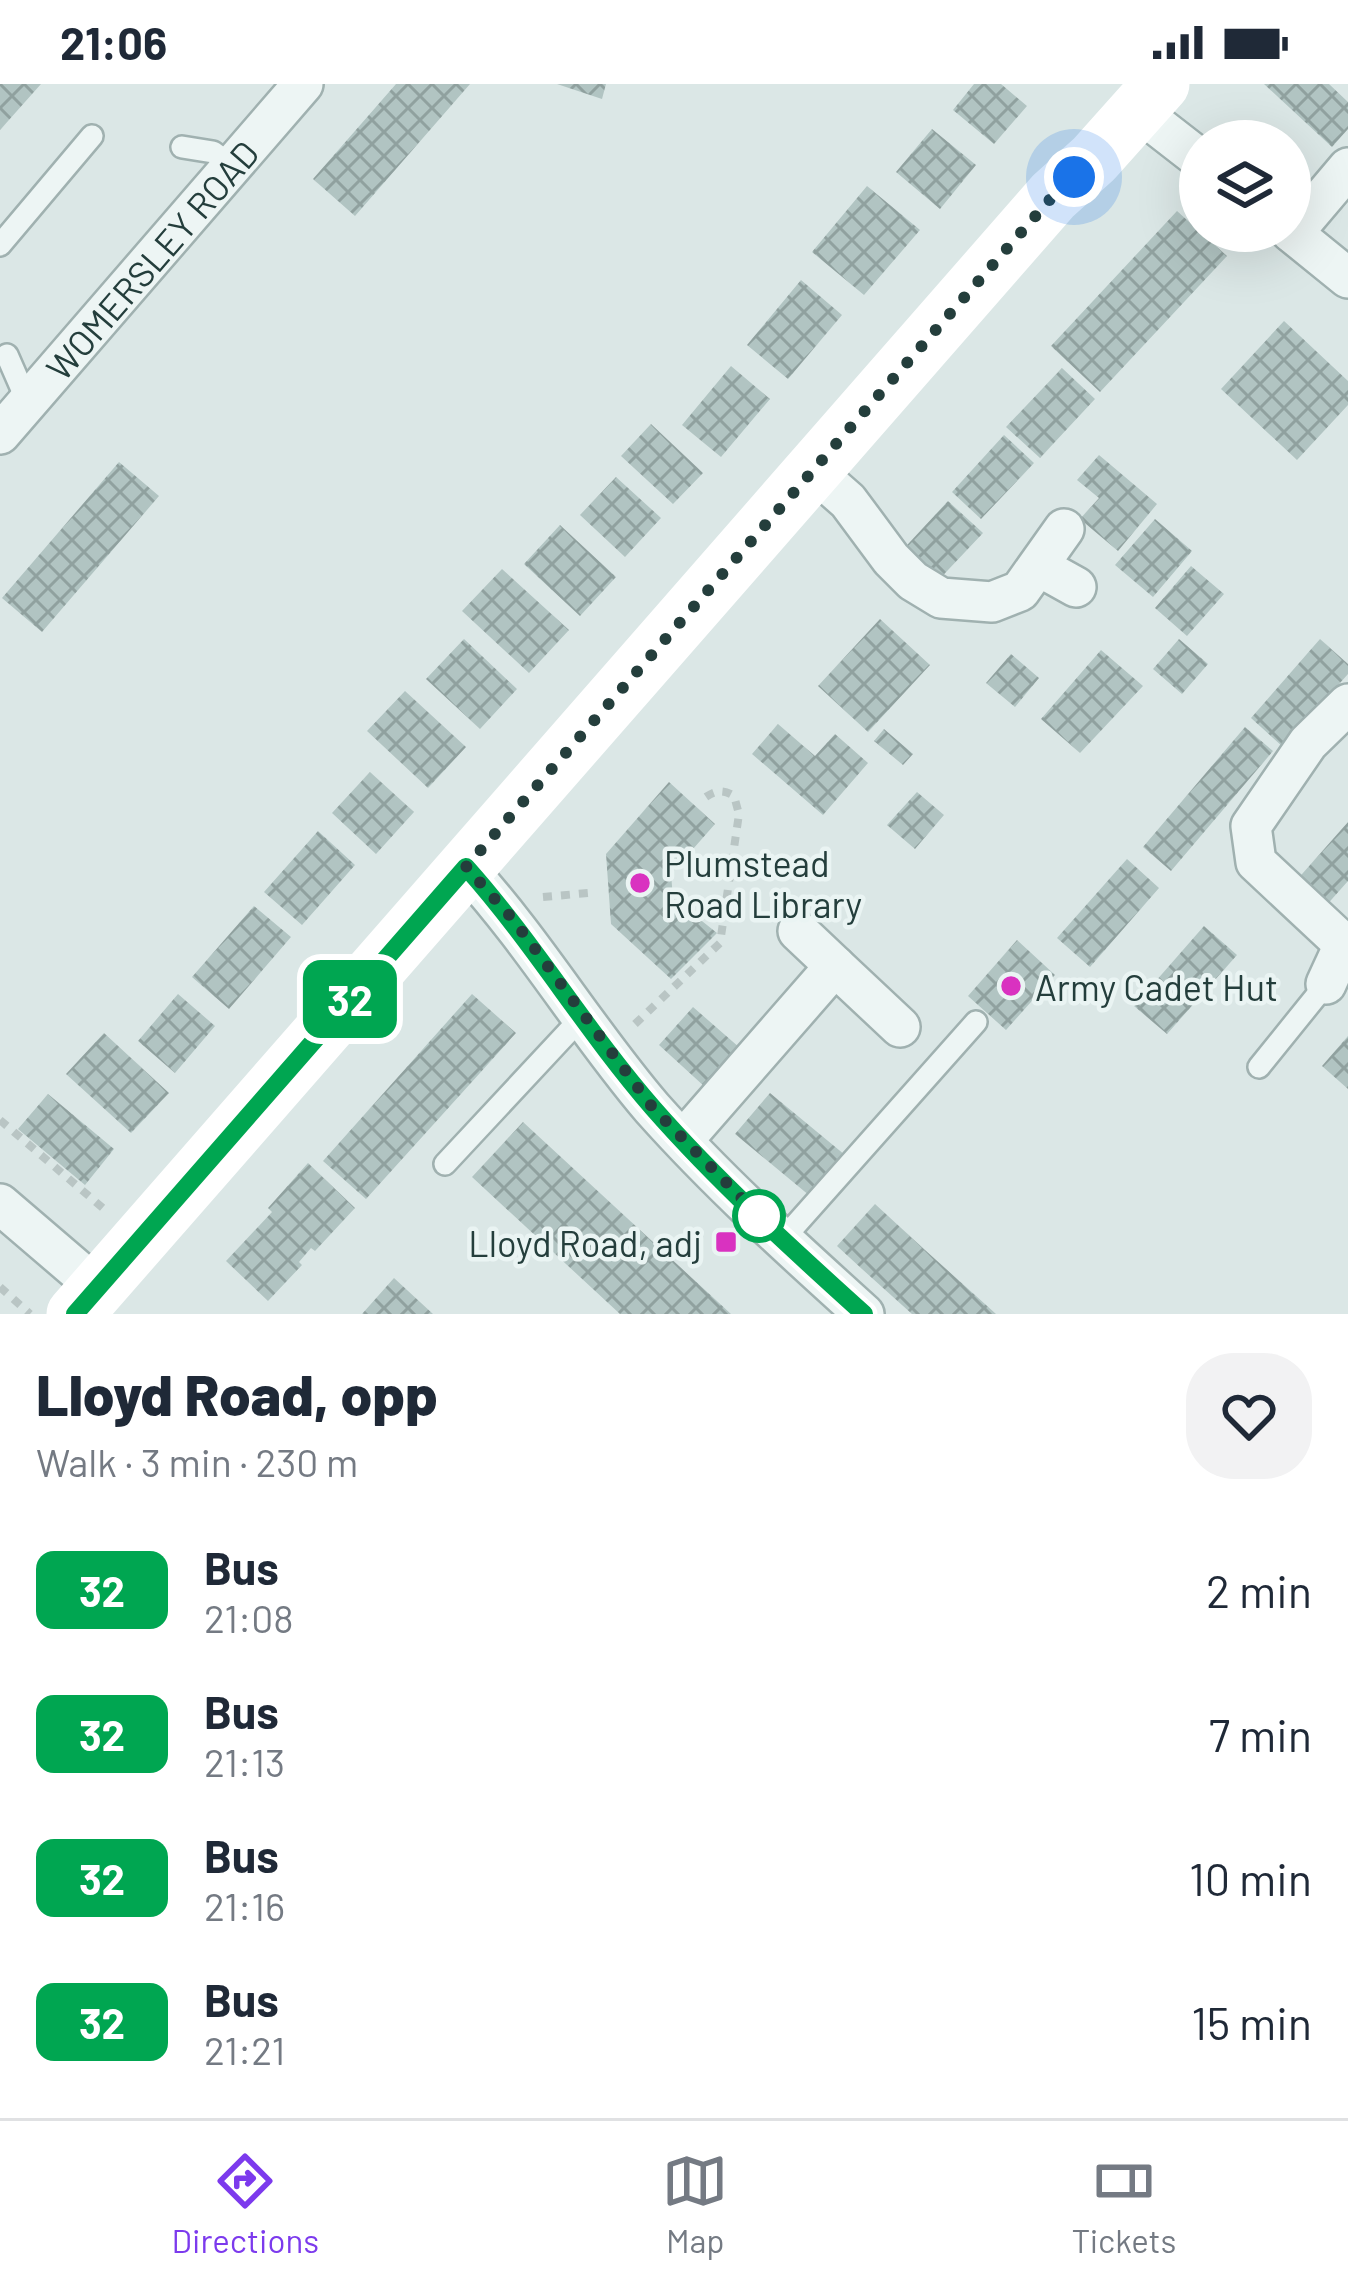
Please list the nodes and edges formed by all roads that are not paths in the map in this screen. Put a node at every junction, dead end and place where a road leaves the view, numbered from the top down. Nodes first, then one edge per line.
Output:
1 (303, 84) edge
2 (1149, 97) edge
3 (1179, 133) edge
4 (92, 136) dead end
5 (182, 147) dead end
6 (231, 165) junction
7 (1348, 168) edge
8 (1311, 210) edge
9 (0, 245) edge
10 (1311, 248) edge
11 (1348, 278) edge
12 (7, 355) dead end
13 (28, 403) junction
14 (0, 434) edge
15 (815, 472) junction
16 (1064, 529) dead end
17 (1040, 567) junction
18 (1076, 586) dead end
19 (1348, 704) edge
20 (466, 867) junction
21 (798, 932) dead end
22 (1346, 947) edge
23 (836, 967) junction
24 (1326, 984) joint
25 (583, 1016) junction
26 (976, 1022) dead end
27 (900, 1027) dead end
28 (1259, 1067) dead end
29 (684, 1139) junction
30 (445, 1164) dead end
31 (0, 1204) edge
32 (783, 1239) junction
33 (87, 1301) edge
34 (822, 1301) edge
35 (864, 1314) edge

1 - 6 street, WOMERSLEY ROAD
2 - 3 street
2 - 15 main road
4 - 9 lane
5 - 6 lane
6 - 13 street, WOMERSLEY ROAD
7 - 8 street
10 - 11 street
12 - 13 lane
13 - 14 street, WOMERSLEY ROAD
15 - 17 street
15 - 20 main road
16 - 17 street
17 - 18 street
19 - 22 street
20 - 25 street
20 - 33 main road
21 - 23 street
22 - 24 street
23 - 27 street
23 - 29 street
24 - 28 lane
25 - 29 street
25 - 30 lane
26 - 32 lane
29 - 32 street
31 - 33 street
32 - 34 street
34 - 35 street

